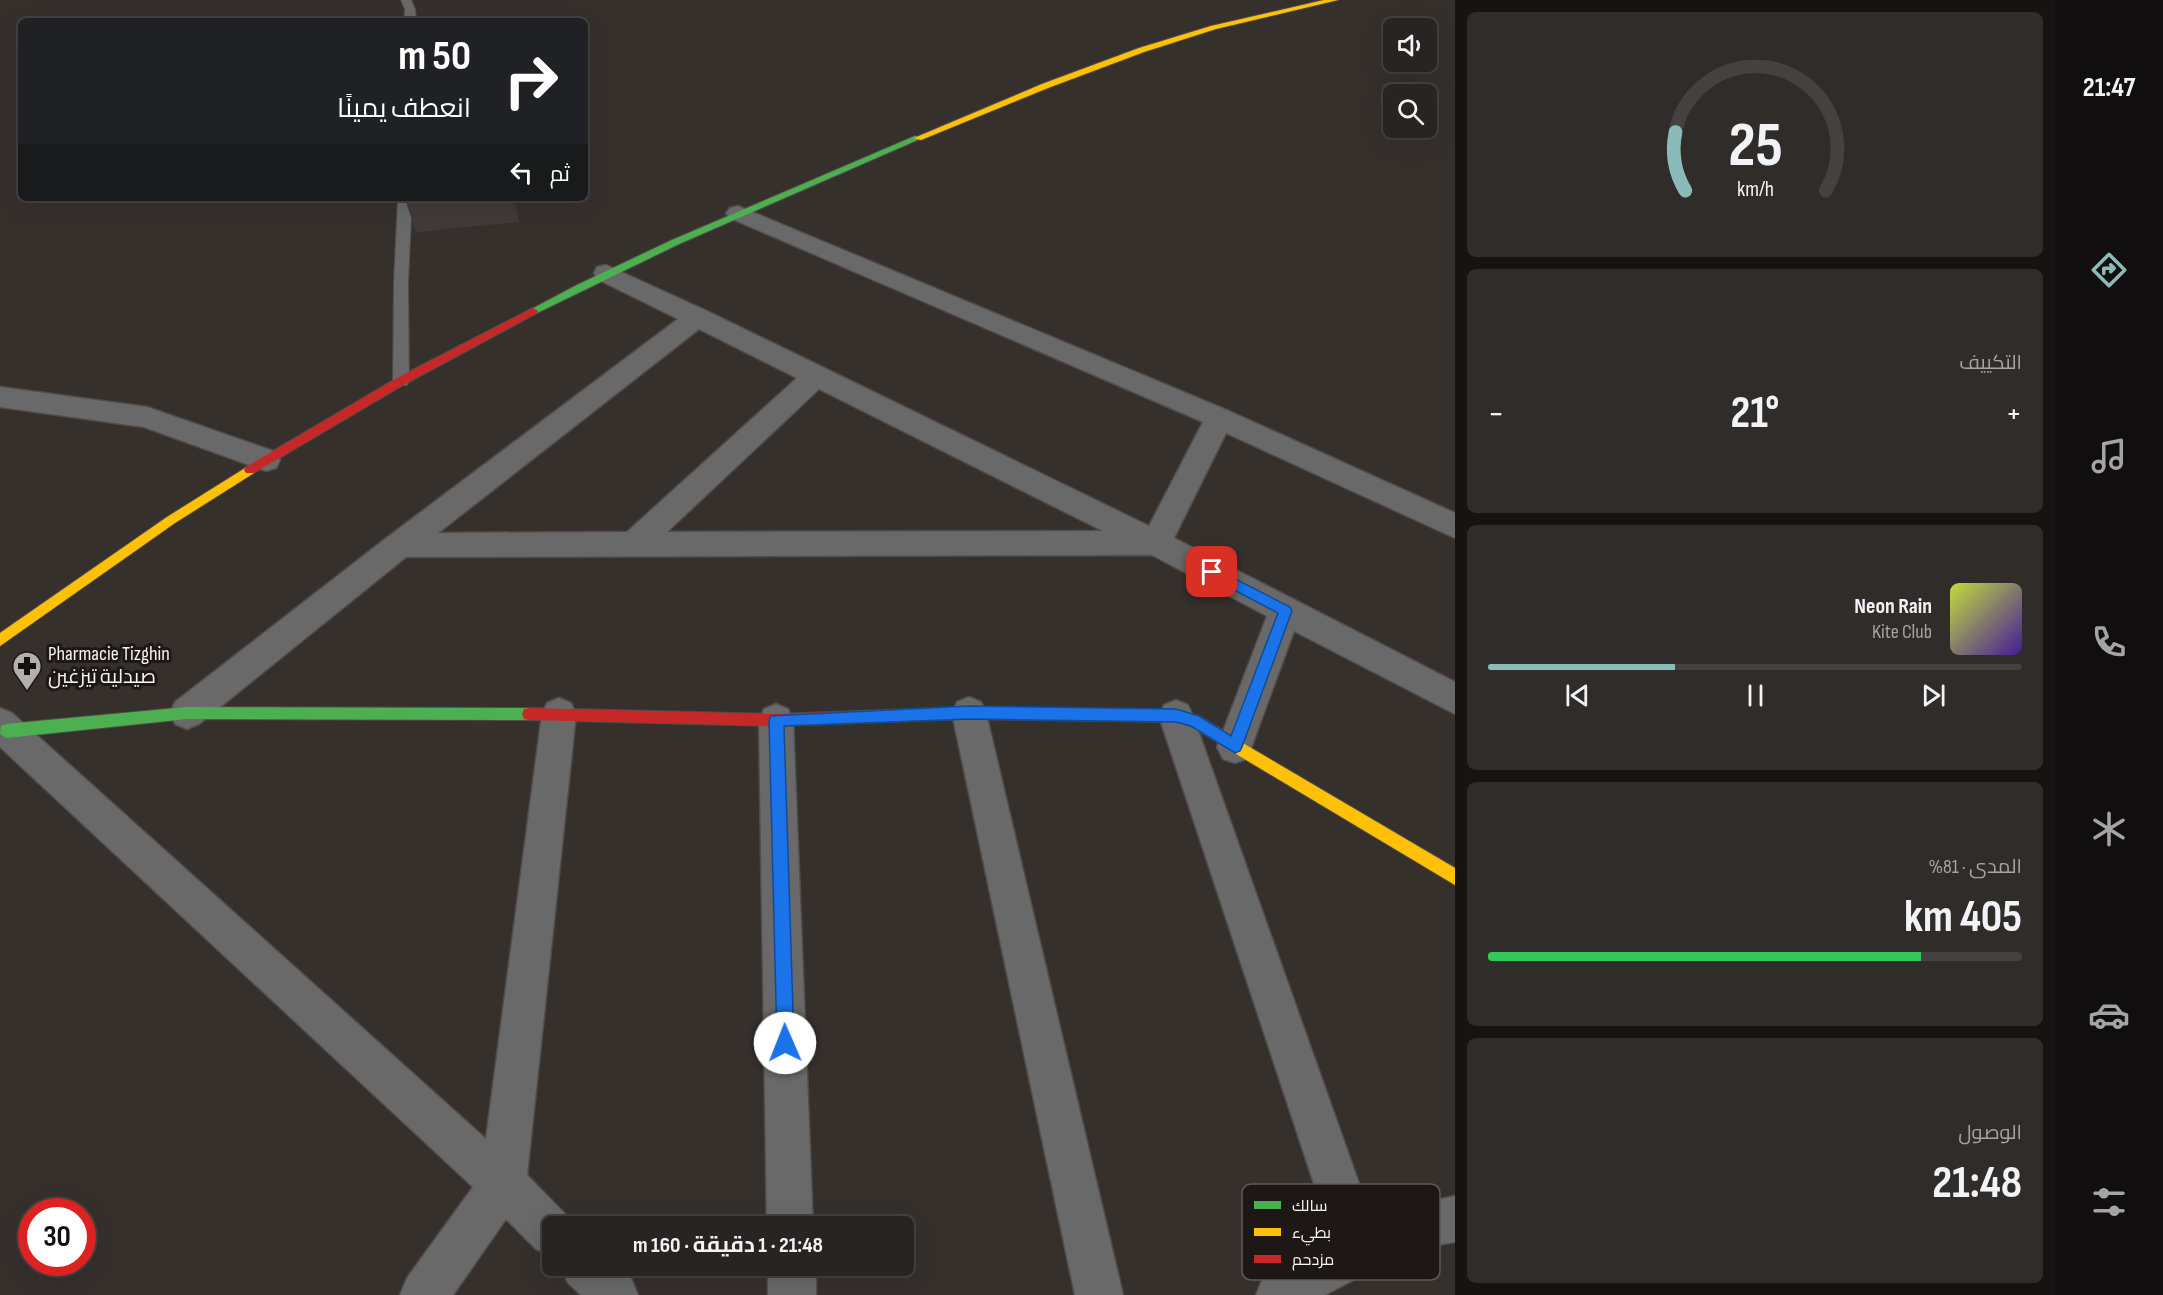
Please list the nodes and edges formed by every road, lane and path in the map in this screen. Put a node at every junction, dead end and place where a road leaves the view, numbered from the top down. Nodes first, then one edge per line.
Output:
1 (406, 0) edge
2 (1334, 0) edge
3 (410, 18) edge
4 (405, 201) edge
5 (738, 213) junction
6 (606, 273) junction
7 (698, 316) junction
8 (816, 376) junction
9 (401, 381) junction
10 (0, 397) edge
11 (1219, 418) junction
12 (266, 460) junction
13 (1455, 526) edge
14 (1156, 543) junction
15 (400, 545) junction
16 (633, 545) junction
17 (1286, 611) junction
18 (0, 640) edge
19 (1455, 699) edge
20 (188, 713) junction
21 (969, 713) junction
22 (559, 714) junction
23 (1176, 716) junction
24 (776, 720) junction
25 (3, 728) edge
26 (1235, 747) junction
27 (1455, 877) edge
28 (503, 1184) junction
29 (1337, 1184) edge
30 (790, 1216) edge
31 (1455, 1219) edge
32 (1440, 1221) edge
33 (542, 1223) edge
34 (595, 1276) edge
35 (792, 1276) edge
36 (1305, 1280) edge
37 (424, 1295) edge
38 (614, 1295) edge
39 (792, 1295) edge
40 (1099, 1295) edge
41 (1280, 1295) edge

1 - 3 lane
2 - 5 street
4 - 9 lane
5 - 6 street
5 - 11 street
6 - 7 street
6 - 9 street
7 - 8 street
7 - 15 street
8 - 14 street
8 - 16 street
9 - 12 street
10 - 12 street
11 - 13 street
11 - 14 street
12 - 18 street
14 - 16 street
14 - 17 street
15 - 16 street
15 - 20 street
17 - 19 street
17 - 26 street
20 - 22 street
20 - 25 street
21 - 23 street
21 - 24 street
21 - 40 street
22 - 24 street
22 - 28 street
23 - 26 street
23 - 29 street
24 - 30 street
25 - 28 street
26 - 27 street
28 - 33 street
28 - 37 street
31 - 32 street
34 - 38 street
35 - 39 street
36 - 41 street

